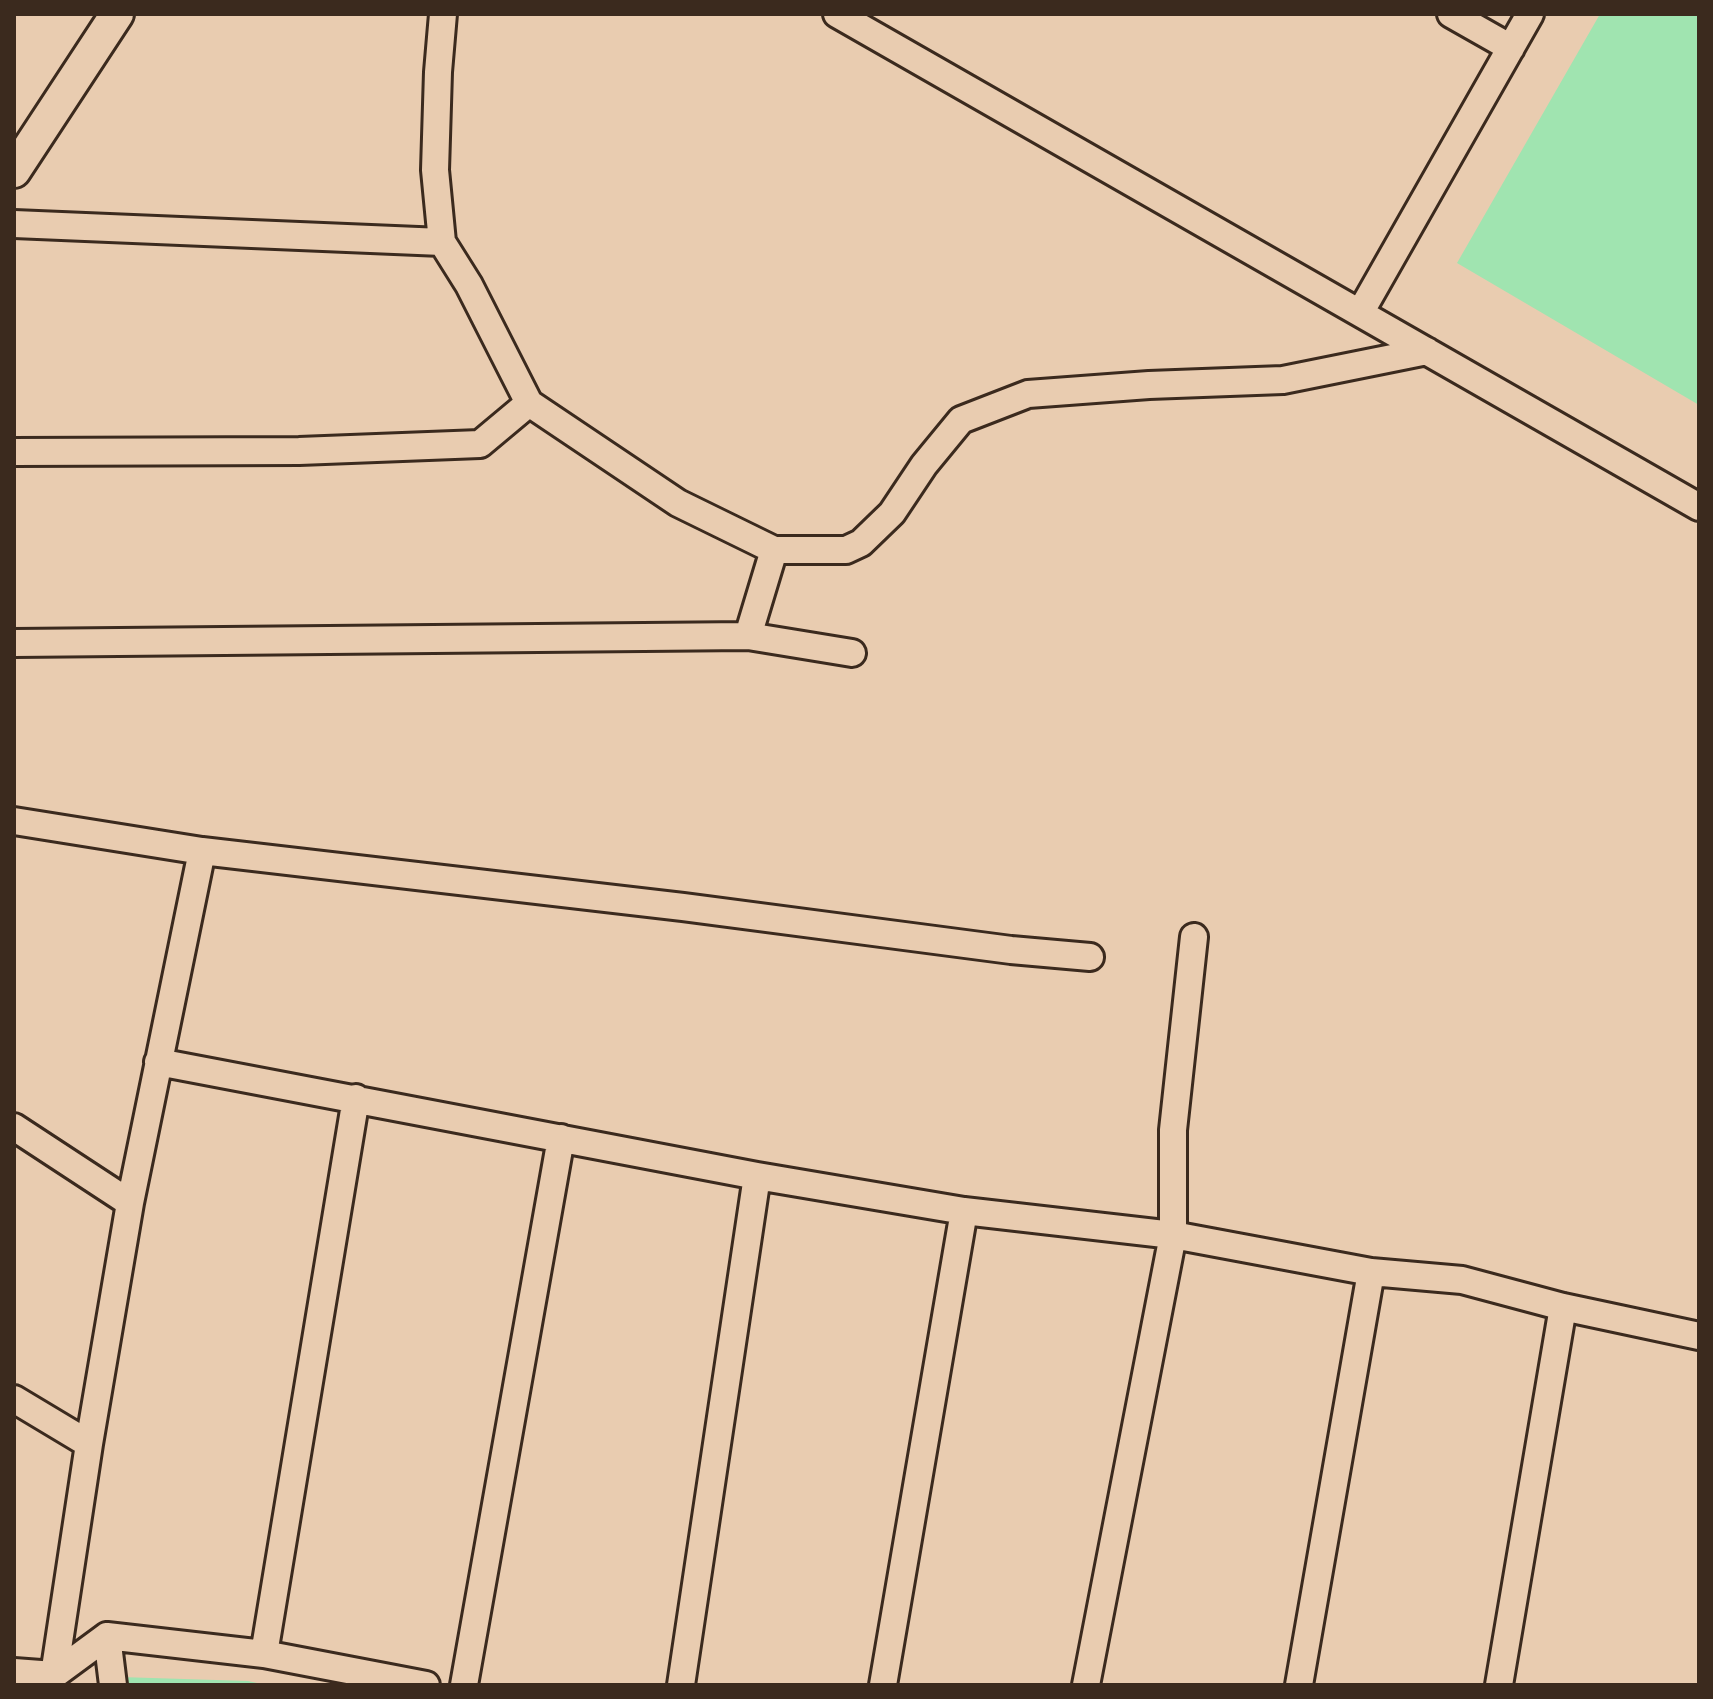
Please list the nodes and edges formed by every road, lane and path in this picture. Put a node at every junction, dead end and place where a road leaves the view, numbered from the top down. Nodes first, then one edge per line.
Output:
1 (117, 14) edge
2 (443, 14) edge
3 (837, 14) edge
4 (1451, 14) edge
5 (1530, 14) edge
6 (1511, 48) junction
7 (14, 171) edge
8 (14, 224) edge
9 (442, 242) junction
10 (1360, 313) junction
11 (1427, 351) junction
12 (529, 403) junction
13 (14, 452) edge
14 (1699, 507) edge
15 (774, 550) junction
16 (748, 636) junction
17 (14, 643) edge
18 (852, 653) dead end
19 (14, 821) edge
20 (202, 851) junction
21 (1194, 937) dead end
22 (1090, 957) dead end
23 (158, 1062) junction
24 (356, 1098) junction
25 (14, 1127) edge
26 (561, 1138) junction
27 (757, 1176) junction
28 (130, 1203) junction
29 (964, 1211) junction
30 (1173, 1235) junction
31 (1371, 1272) junction
32 (1563, 1307) junction
33 (1699, 1336) edge
34 (14, 1399) edge
35 (89, 1444) junction
36 (107, 1636) junction
37 (264, 1654) junction
38 (14, 1672) edge
39 (54, 1675) junction
40 (113, 1685) edge
41 (426, 1685) edge
42 (464, 1685) edge
43 (681, 1685) edge
44 (883, 1685) edge
45 (1086, 1685) edge
46 (1299, 1685) edge
47 (1499, 1685) edge

1 - 7 street
2 - 9 street
3 - 10 street
4 - 6 street
5 - 6 street
6 - 10 street
8 - 9 street
9 - 12 street
10 - 11 street
11 - 14 street
11 - 15 street
12 - 13 street
12 - 15 street
15 - 16 street
16 - 17 street
16 - 18 street
19 - 20 street
20 - 22 street
20 - 23 street
21 - 30 street
23 - 24 street
23 - 28 street
24 - 26 street
24 - 37 street
25 - 28 street
26 - 27 street
26 - 42 street
27 - 29 street
27 - 43 street
28 - 35 street
29 - 30 street
29 - 44 street
30 - 31 street
30 - 45 street
31 - 32 street
31 - 46 street
32 - 33 street
32 - 47 street
34 - 35 street
35 - 39 street
36 - 37 street
36 - 39 street
36 - 40 street
37 - 41 street
38 - 39 street

